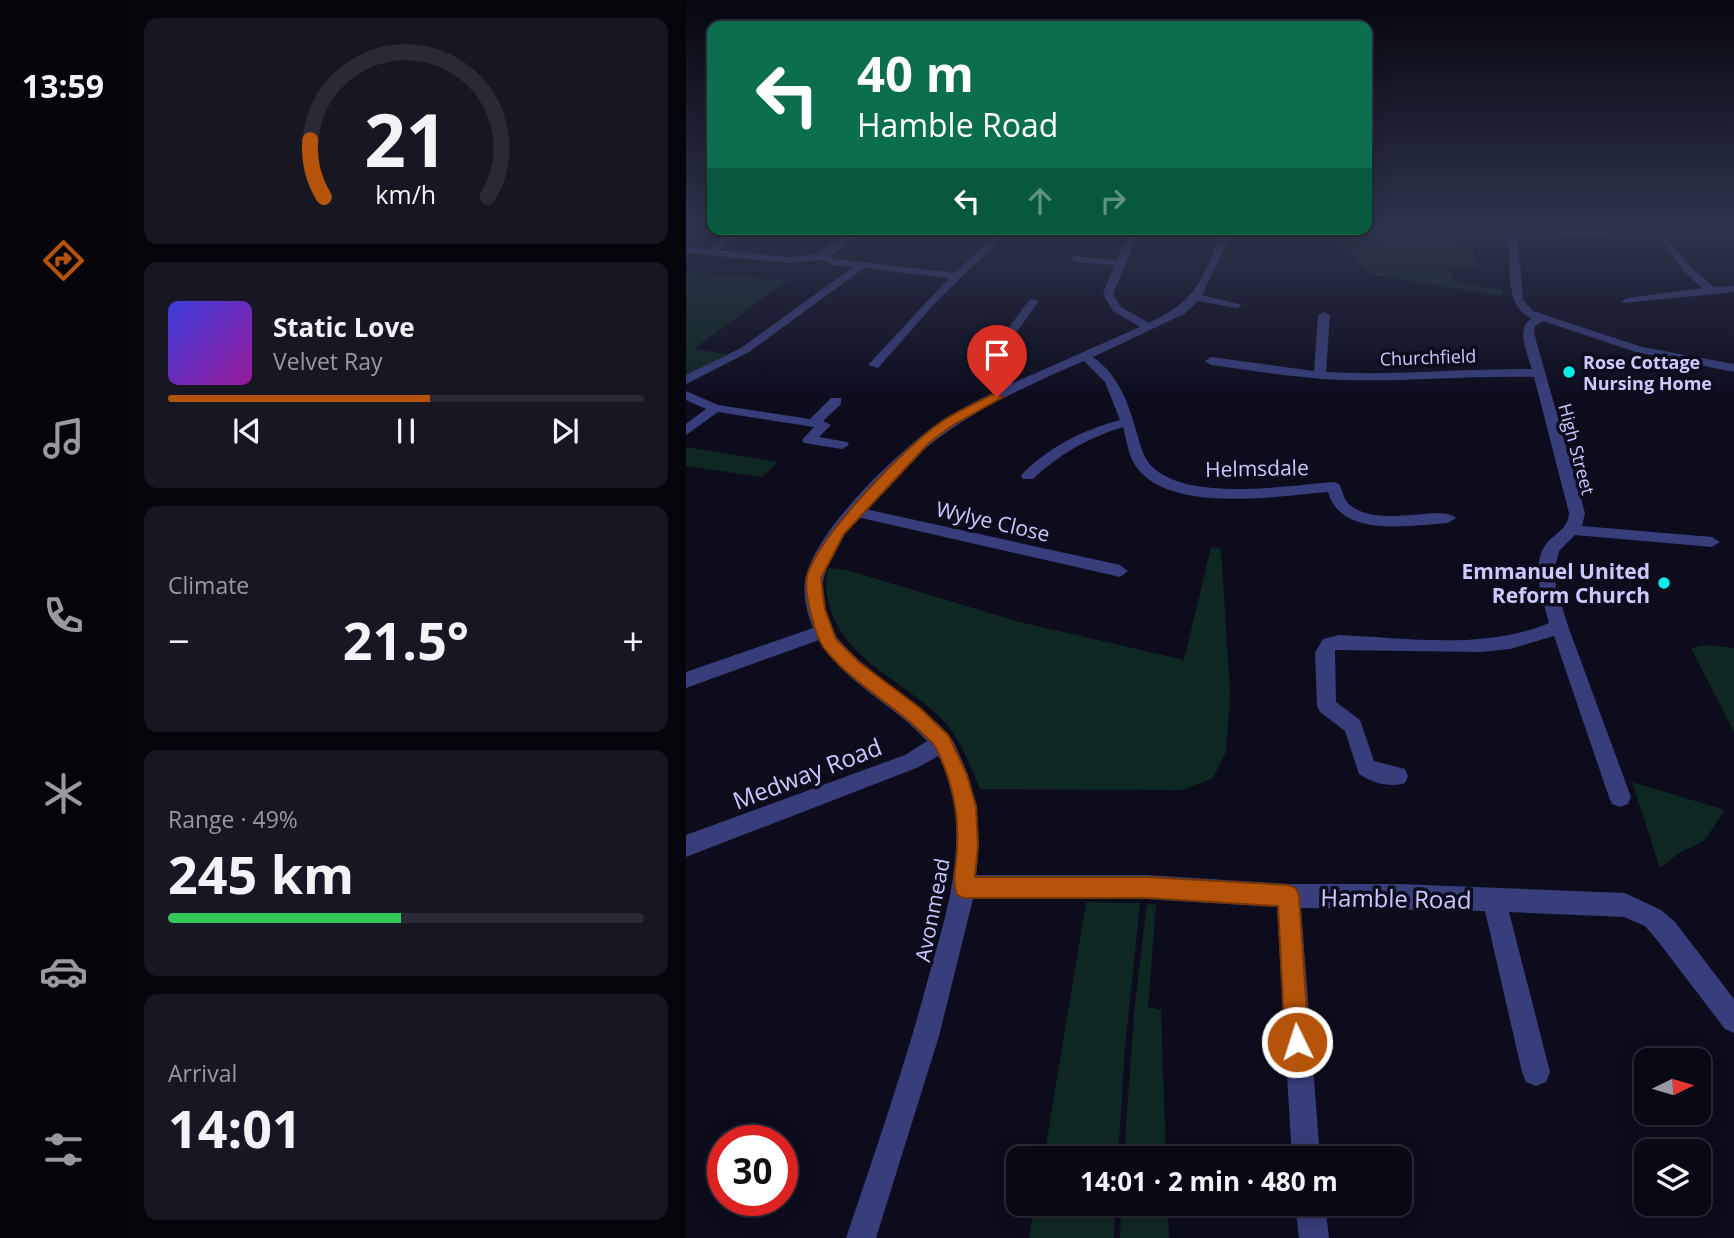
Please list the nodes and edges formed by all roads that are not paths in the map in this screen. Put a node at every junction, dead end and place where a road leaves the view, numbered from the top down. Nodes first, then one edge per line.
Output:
1 (835, 285) edge
2 (948, 285) edge
3 (1110, 285) edge
4 (1203, 285) edge
5 (1517, 285) edge
6 (1705, 285) edge
7 (1734, 289) edge
8 (1711, 290) junction
9 (1196, 298) junction
10 (1034, 301) dead end
11 (1627, 302) dead end
12 (1237, 305) dead end
13 (1324, 315) dead end
14 (1540, 317) junction
15 (1148, 327) junction
16 (874, 343) dead end
17 (894, 345) junction
18 (1086, 356) junction
19 (1210, 361) dead end
20 (874, 365) dead end
21 (1734, 368) edge
22 (1538, 373) junction
23 (1320, 375) junction
24 (686, 380) edge
25 (1013, 389) junction
26 (686, 395) edge
27 (836, 401) dead end
28 (715, 408) junction
29 (1127, 422) junction
30 (813, 424) junction
31 (686, 431) edge
32 (842, 445) dead end
33 (1028, 475) dead end
34 (856, 512) junction
35 (1448, 518) dead end
36 (1572, 529) junction
37 (1712, 542) dead end
38 (1121, 571) dead end
39 (1559, 626) junction
40 (824, 631) junction
41 (686, 680) edge
42 (943, 741) junction
43 (1398, 776) dead end
44 (1620, 797) dead end
45 (686, 846) edge
46 (964, 887) junction
47 (1288, 896) junction
48 (1494, 901) junction
49 (1734, 1020) edge
50 (1536, 1072) dead end
51 (1306, 1146) edge
52 (1311, 1216) edge
53 (861, 1238) edge
54 (1314, 1238) edge

1 - 24 street
2 - 17 street
3 - 15 street
4 - 9 street, Avonmead
5 - 14 street
6 - 8 street
7 - 8 street
8 - 11 street
9 - 12 street
9 - 15 street, Avonmead
10 - 25 street
13 - 23 street
14 - 21 street
14 - 22 street, High Street
15 - 18 street, Avonmead
16 - 17 street
17 - 20 street
18 - 25 street, Avonmead
18 - 29 street, Helmsdale
19 - 23 street, Churchfield
22 - 23 street, Churchfield
22 - 36 street, High Street
25 - 34 street, Avonmead
26 - 28 street
27 - 30 street
28 - 30 street
28 - 31 street
29 - 33 street
29 - 35 street, Helmsdale
30 - 32 street
34 - 38 street, Wylye Close
34 - 40 street, Avonmead
36 - 37 street
36 - 39 street
39 - 43 street
39 - 44 street
40 - 41 street
40 - 42 street, Avonmead
42 - 45 street, Medway Road
42 - 46 street, Avonmead
46 - 47 street, Hamble Road
46 - 53 street, Avonmead
47 - 48 street, Hamble Road
47 - 51 street
48 - 49 street, Hamble Road
48 - 50 street
52 - 54 street

